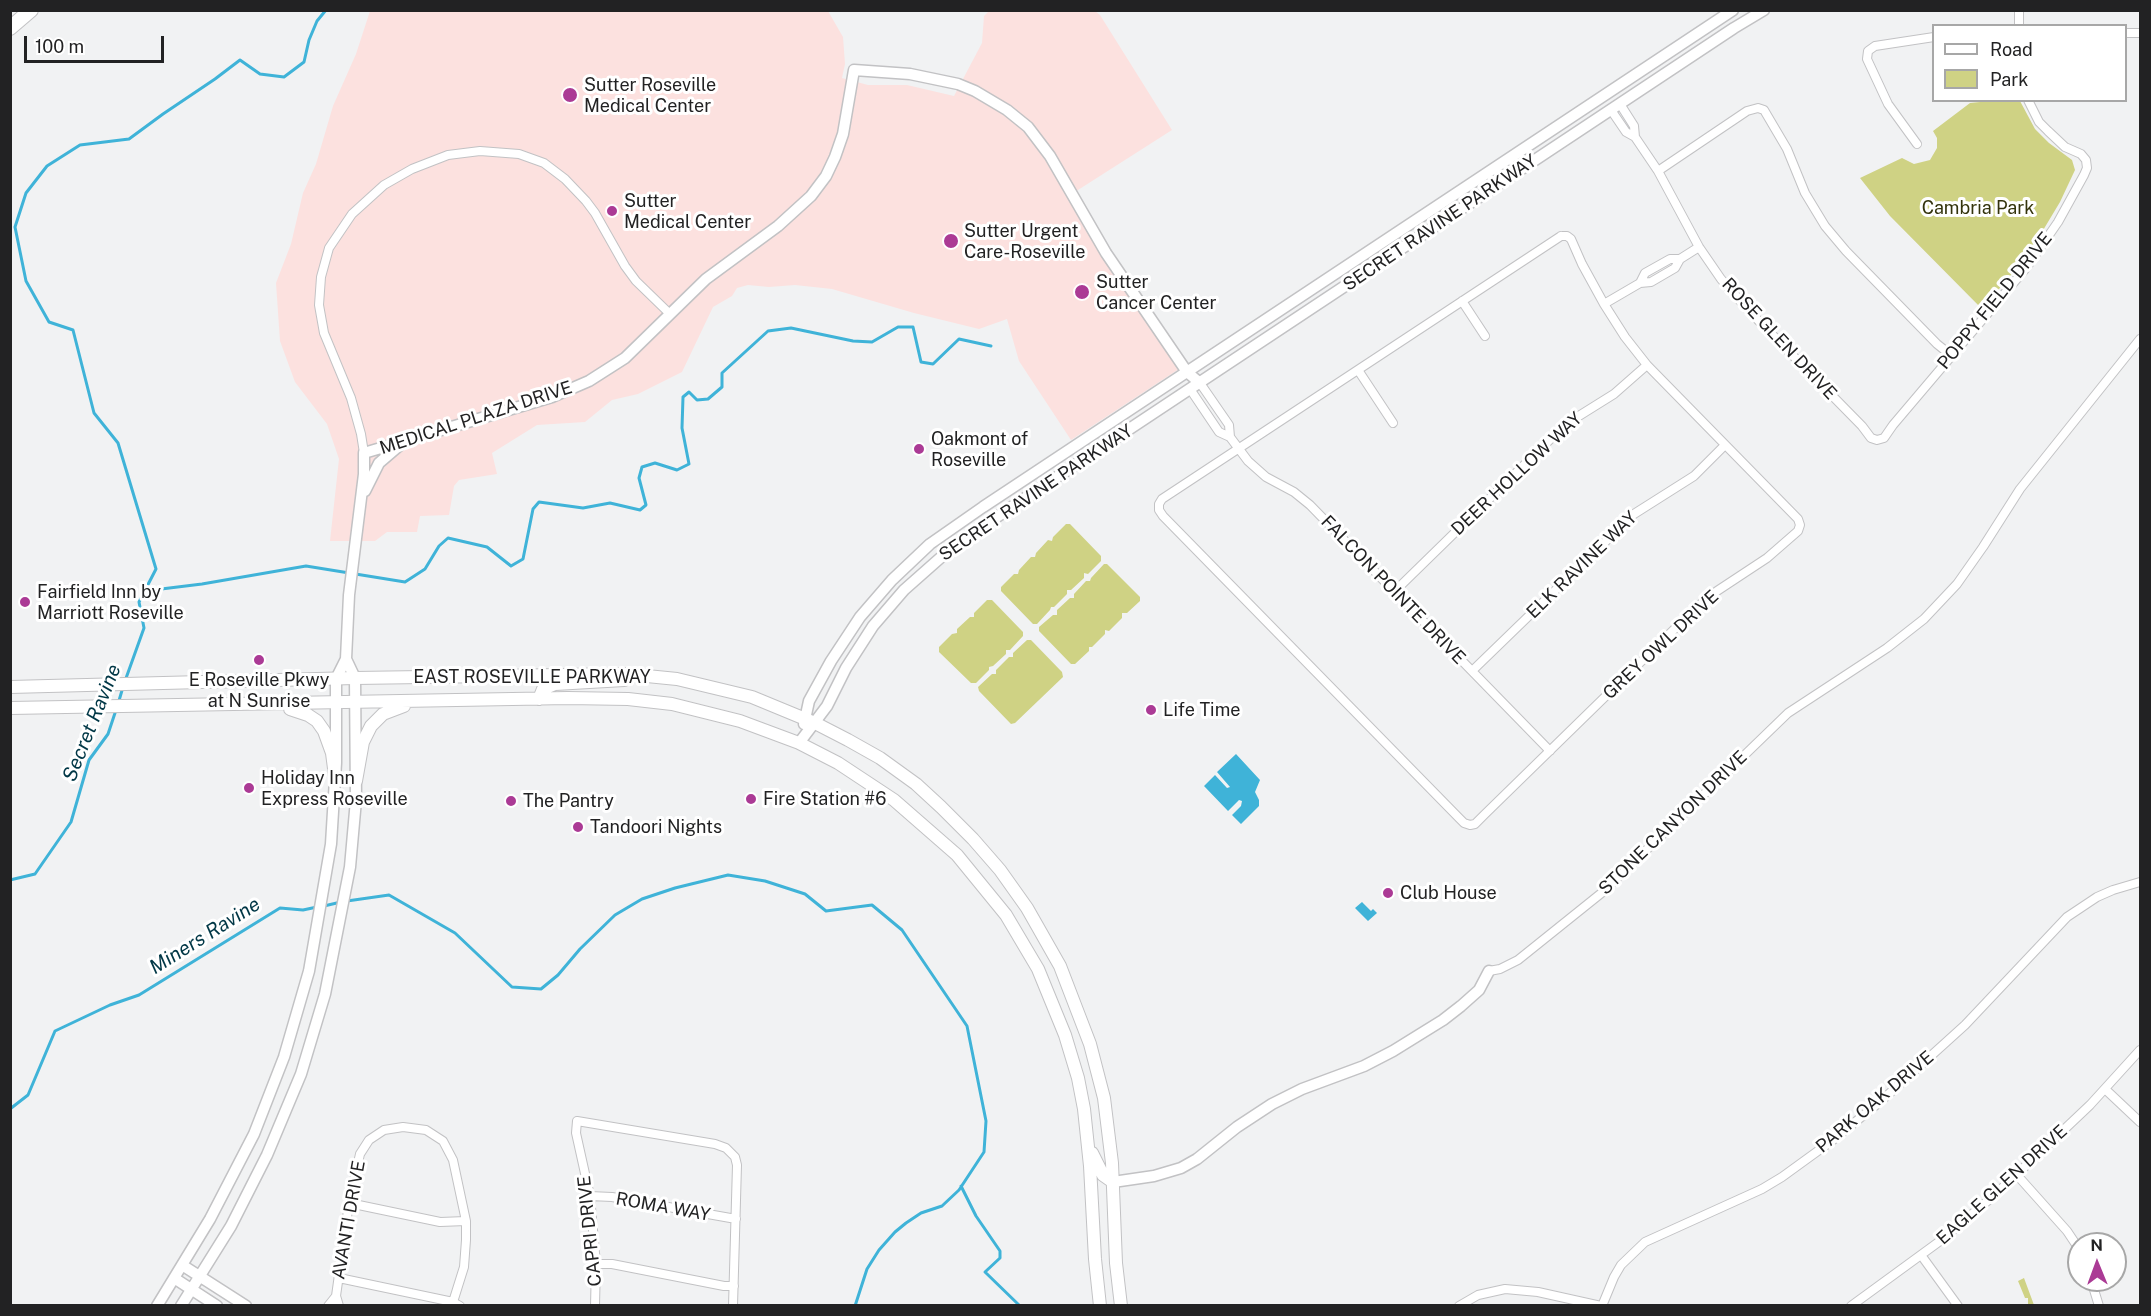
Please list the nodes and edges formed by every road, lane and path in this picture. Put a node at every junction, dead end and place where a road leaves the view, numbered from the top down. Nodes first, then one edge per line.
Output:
1 (31, 10) edge
2 (1733, 10) edge
3 (1764, 10) edge
4 (10, 28) edge
5 (1932, 37) edge
6 (1606, 94) junction
7 (2029, 102) edge
8 (1615, 107) junction
9 (1917, 144) dead end
10 (1658, 171) junction
11 (1699, 247) junction
12 (1680, 259) junction
13 (1659, 265) junction
14 (1665, 274) junction
15 (1640, 283) junction
16 (1462, 301) junction
17 (1604, 304) junction
18 (670, 314) junction
19 (1485, 336) dead end
20 (2140, 339) edge
21 (1952, 356) junction
22 (1647, 365) junction
23 (1358, 370) junction
24 (1187, 372) junction
25 (1200, 382) junction
26 (1190, 389) junction
27 (1216, 407) junction
28 (1207, 413) junction
29 (1393, 423) dead end
30 (1230, 437) junction
31 (408, 440) junction
32 (1877, 440) joint
33 (1725, 446) junction
34 (1238, 449) junction
35 (364, 453) junction
36 (362, 497) junction
37 (1395, 592) junction
38 (346, 659) junction
39 (1472, 671) junction
40 (652, 676) junction
41 (355, 678) junction
42 (336, 679) junction
43 (10, 687) edge
44 (539, 699) junction
45 (424, 701) junction
46 (355, 703) junction
47 (336, 704) junction
48 (265, 705) junction
49 (10, 708) edge
50 (810, 721) junction
51 (800, 743) junction
52 (1550, 751) junction
53 (335, 776) junction
54 (356, 781) junction
55 (2140, 882) edge
56 (1489, 971) joint
57 (2140, 1050) edge
58 (2105, 1089) junction
59 (2140, 1122) edge
60 (1088, 1144) junction
61 (2017, 1174) junction
62 (1113, 1182) junction
63 (590, 1196) junction
64 (349, 1203) junction
65 (736, 1219) junction
66 (466, 1221) junction
67 (2068, 1232) edge
68 (1921, 1256) junction
69 (596, 1264) junction
70 (182, 1265) junction
71 (200, 1276) junction
72 (174, 1278) junction
73 (339, 1278) junction
74 (734, 1286) junction
75 (192, 1290) junction
76 (336, 1296) junction
77 (457, 1304) edge
78 (157, 1305) edge
79 (182, 1305) edge
80 (217, 1305) edge
81 (246, 1305) edge
82 (328, 1305) edge
83 (339, 1305) edge
84 (595, 1305) edge
85 (733, 1305) edge
86 (1100, 1305) edge
87 (1121, 1305) edge
88 (1459, 1305) edge
89 (1602, 1305) edge
90 (1851, 1305) edge
91 (1958, 1305) edge

1 - 4 highway
2 - 6 main road, SECRET RAVINE PARKWAY
3 - 8 main road, SECRET RAVINE PARKWAY
5 - 9 street
6 - 8 main road
6 - 24 main road, SECRET RAVINE PARKWAY
7 - 21 street, POPPY FIELD DRIVE
8 - 10 street, ROSE GLEN DRIVE
8 - 25 main road, SECRET RAVINE PARKWAY
10 - 11 street, ROSE GLEN DRIVE
10 - 21 street
11 - 12 street
11 - 32 street, ROSE GLEN DRIVE
12 - 13 street
12 - 14 street
13 - 14 street
13 - 15 street
14 - 15 street
15 - 17 street
16 - 17 street, GREY OWL DRIVE
16 - 19 street
16 - 23 street, GREY OWL DRIVE
17 - 22 street, GREY OWL DRIVE
18 - 24 main road, MEDICAL PLAZA DRIVE
18 - 31 main road, MEDICAL PLAZA DRIVE
18 - 35 street, MEDICAL PLAZA DRIVE
20 - 56 street, STONE CANYON DRIVE
21 - 32 street, POPPY FIELD DRIVE
22 - 33 street, GREY OWL DRIVE
22 - 37 street, DEER HOLLOW WAY
23 - 29 street
23 - 34 street, GREY OWL DRIVE
24 - 25 main road
24 - 26 main road
24 - 50 main road, SECRET RAVINE PARKWAY
25 - 26 main road, SECRET RAVINE PARKWAY
25 - 27 street, FALCON POINTE DRIVE
26 - 28 street, FALCON POINTE DRIVE
26 - 50 main road, SECRET RAVINE PARKWAY
27 - 28 street
27 - 30 street, FALCON POINTE DRIVE
28 - 30 street, FALCON POINTE DRIVE
30 - 34 street, FALCON POINTE DRIVE
31 - 35 main road, MEDICAL PLAZA DRIVE
31 - 36 main road
33 - 39 street, ELK RAVINE WAY
33 - 52 street, GREY OWL DRIVE
34 - 37 street, FALCON POINTE DRIVE
34 - 52 street, GREY OWL DRIVE
35 - 36 main road, MEDICAL PLAZA DRIVE
36 - 38 main road, MEDICAL PLAZA DRIVE
37 - 39 street, FALCON POINTE DRIVE
38 - 41 main road
38 - 42 main road
39 - 52 street, FALCON POINTE DRIVE
40 - 41 main road, EAST ROSEVILLE PARKWAY
40 - 44 main road
40 - 50 main road, EAST ROSEVILLE PARKWAY
41 - 42 main road, EAST ROSEVILLE PARKWAY
41 - 46 main road
42 - 43 main road, EAST ROSEVILLE PARKWAY
42 - 47 main road
44 - 45 main road, EAST ROSEVILLE PARKWAY
44 - 51 main road, EAST ROSEVILLE PARKWAY
45 - 46 main road, EAST ROSEVILLE PARKWAY
45 - 54 main road
46 - 47 main road, EAST ROSEVILLE PARKWAY
46 - 54 main road
47 - 48 main road, EAST ROSEVILLE PARKWAY
47 - 53 main road
48 - 49 main road, EAST ROSEVILLE PARKWAY
48 - 53 main road
50 - 51 main road, SECRET RAVINE PARKWAY
50 - 62 main road, EAST ROSEVILLE PARKWAY
51 - 60 main road, EAST ROSEVILLE PARKWAY
53 - 70 main road
54 - 71 main road
55 - 89 street, PARK OAK DRIVE
56 - 62 main road, STONE CANYON DRIVE
57 - 58 street, EAGLE GLEN DRIVE
58 - 59 street
58 - 61 street, EAGLE GLEN DRIVE
60 - 62 main road
60 - 86 main road, EAST ROSEVILLE PARKWAY
61 - 67 street
61 - 68 street, EAGLE GLEN DRIVE
62 - 87 main road, EAST ROSEVILLE PARKWAY
63 - 65 street, ROMA WAY
63 - 65 street, CAPRI DRIVE
63 - 69 street, CAPRI DRIVE
64 - 66 street
64 - 66 street, AVANTI DRIVE
64 - 73 street, AVANTI DRIVE
65 - 74 street
66 - 77 street, AVANTI DRIVE
68 - 90 street, EAGLE GLEN DRIVE
68 - 91 street
69 - 74 street
69 - 84 street, CAPRI DRIVE
70 - 71 main road
70 - 72 main road
71 - 75 main road
71 - 81 main road
72 - 75 main road
72 - 78 main road
73 - 76 street, AVANTI DRIVE
73 - 77 street
74 - 85 street
75 - 79 main road
75 - 80 main road
76 - 82 street, AVANTI DRIVE
76 - 83 street, AVANTI DRIVE
88 - 89 street

